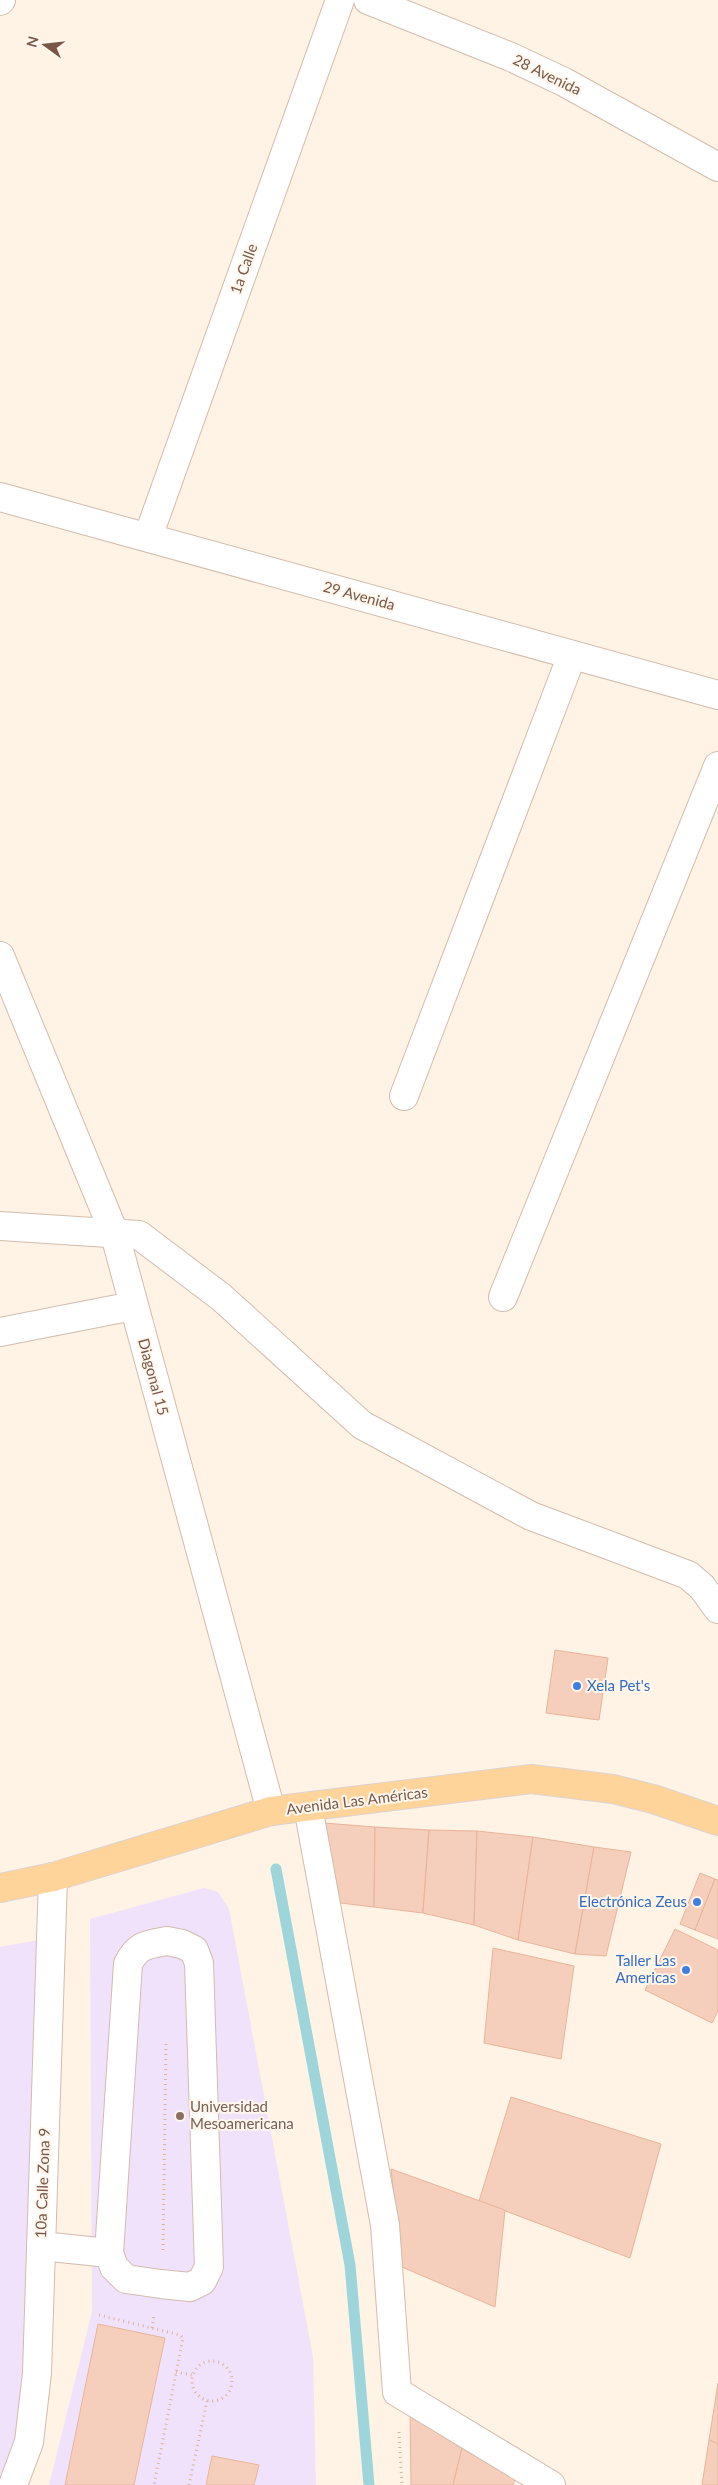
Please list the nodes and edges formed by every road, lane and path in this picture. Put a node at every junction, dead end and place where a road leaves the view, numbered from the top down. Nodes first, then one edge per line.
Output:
1 (340, 0) edge
2 (368, 0) edge
3 (718, 167) edge
4 (0, 497) edge
5 (148, 537) junction
6 (572, 655) junction
7 (718, 695) edge
8 (718, 766) edge
9 (0, 956) edge
10 (404, 1096) dead end
11 (0, 1226) edge
12 (115, 1234) junction
13 (503, 1297) dead end
14 (133, 1306) junction
15 (0, 1332) edge
16 (718, 1609) edge
17 (308, 1807) junction
18 (271, 1811) junction
19 (718, 1822) edge
20 (53, 1877) junction
21 (0, 1888) edge
22 (166, 2039) dead end
23 (41, 2246) junction
24 (109, 2253) junction
25 (161, 2284) junction
26 (99, 2315) dead end
27 (152, 2328) junction
28 (176, 2372) junction
29 (192, 2375) junction
30 (397, 2392) junction
31 (207, 2401) junction
32 (13, 2485) edge
33 (154, 2485) edge
34 (189, 2485) edge
35 (402, 2485) edge
36 (551, 2485) edge

1 - 5 street, 1a Calle
2 - 3 street, 28 Avenida
4 - 5 street, 29 Avenida
5 - 6 street, 29 Avenida
6 - 7 street, 29 Avenida
6 - 10 street
8 - 13 street
9 - 12 street, Diagonal 15
11 - 12 street
12 - 14 street, Diagonal 15
12 - 16 street
14 - 15 street
14 - 18 street, Diagonal 15
17 - 18 main road, Avenida Las Américas
17 - 19 main road, Avenida Las Américas
17 - 30 street
18 - 20 main road, Avenida Las Américas
20 - 21 main road, Avenida Las Américas
20 - 23 street, 10a Calle Zona 9
22 - 25 path
23 - 24 street
23 - 32 street, 10a Calle Zona 9
24 - 25 street
24 - 25 street
25 - 27 path
26 - 27 path
27 - 28 path
28 - 29 path
28 - 33 path
29 - 31 path
29 - 31 path
30 - 35 path
30 - 36 street
31 - 34 path

